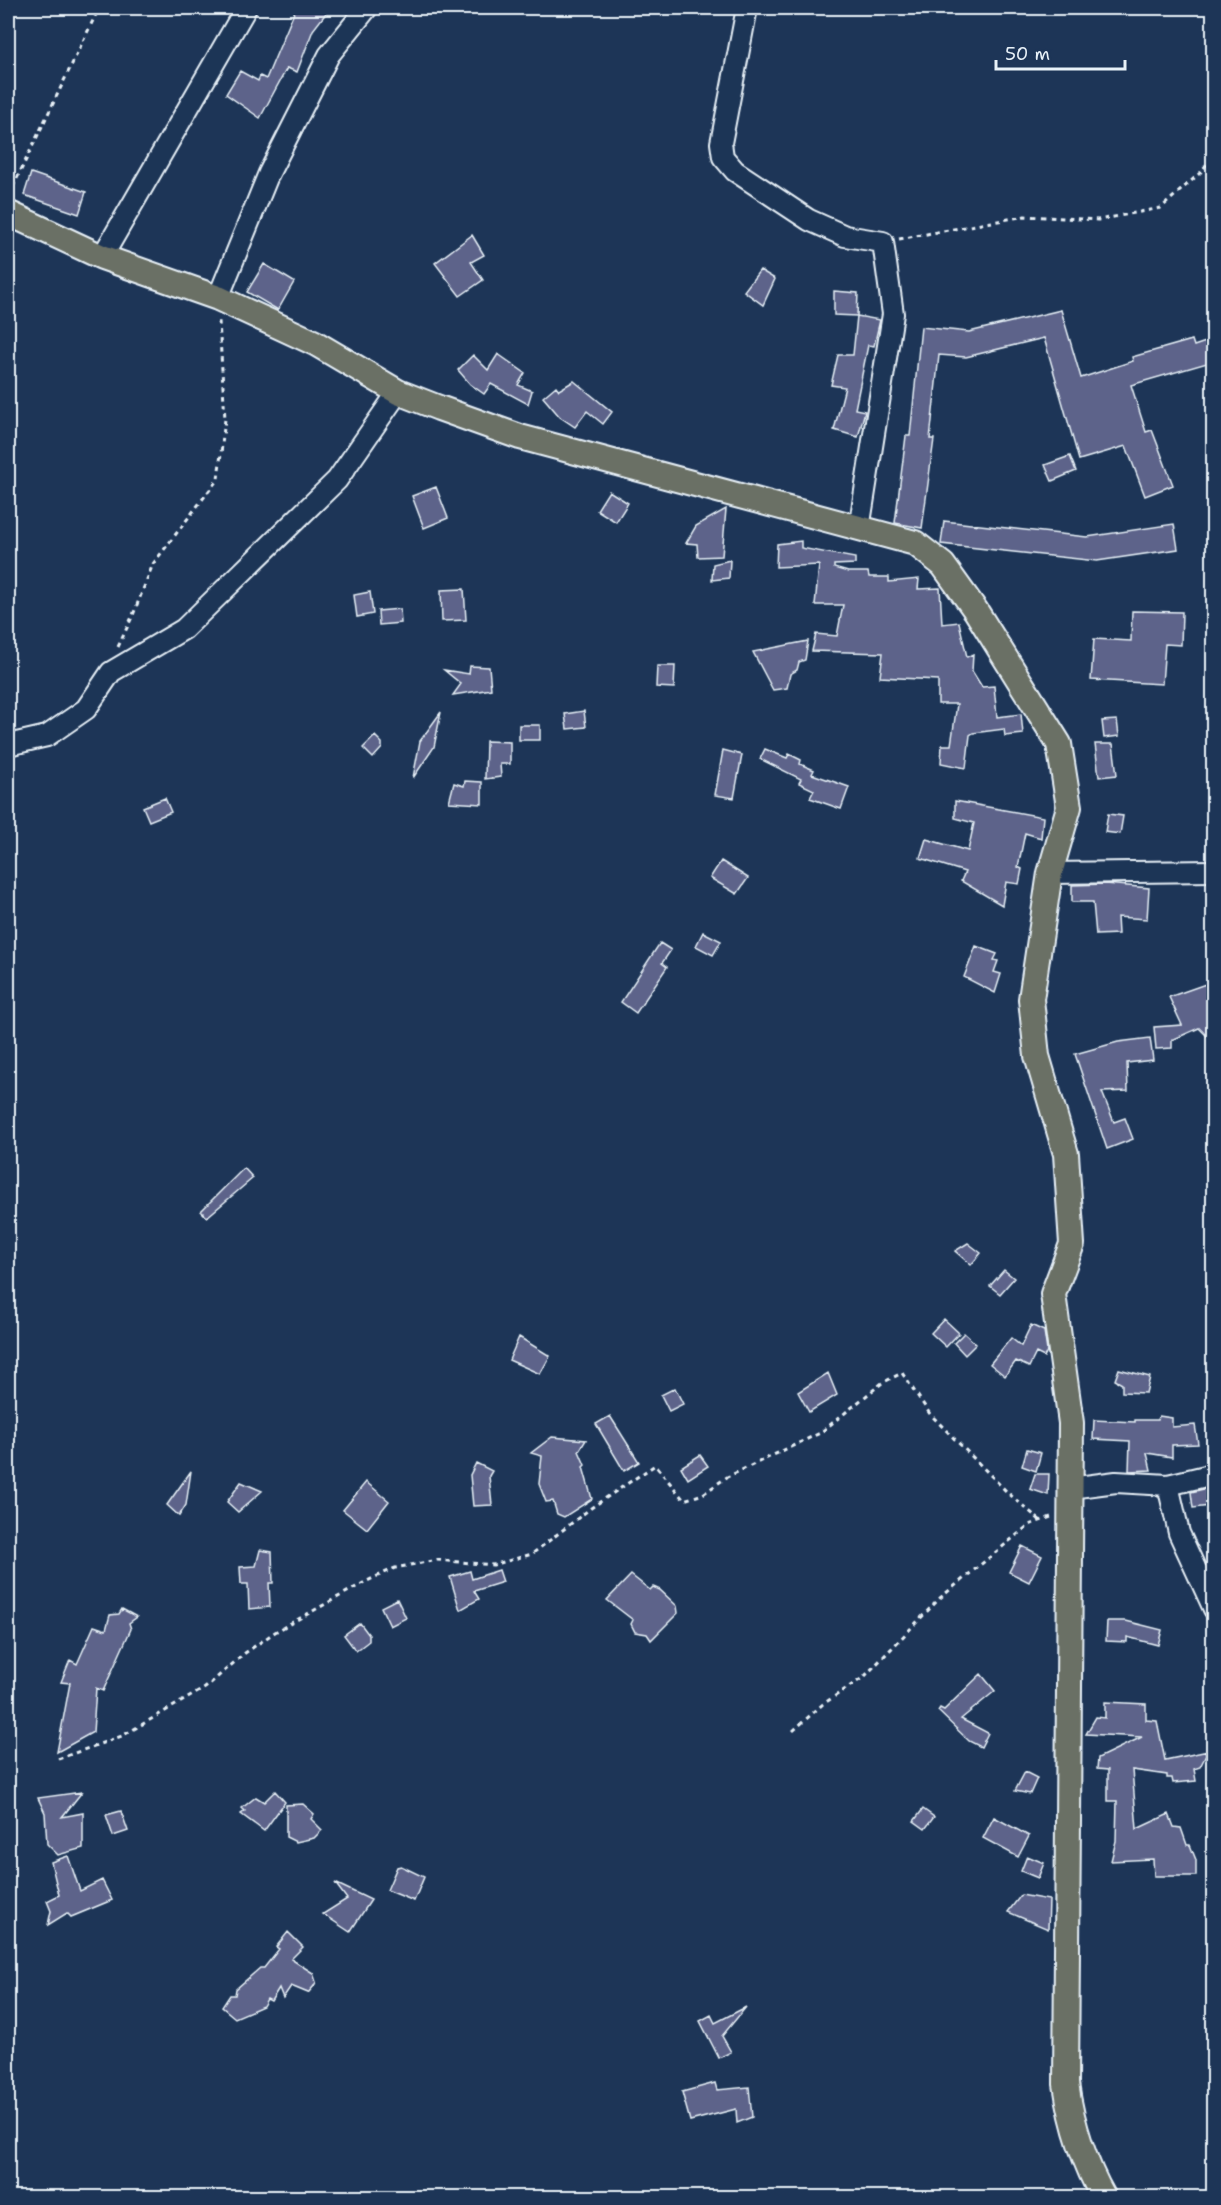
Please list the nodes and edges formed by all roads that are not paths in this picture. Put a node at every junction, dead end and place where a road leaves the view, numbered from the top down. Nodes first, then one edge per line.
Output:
1 (246, 8) edge
2 (367, 8) edge
3 (747, 8) edge
4 (8, 213) edge
5 (102, 258) junction
6 (218, 298) junction
7 (398, 392) junction
8 (859, 529) junction
9 (8, 745) edge
10 (1214, 871) edge
11 (1050, 873) junction
12 (1214, 1473) edge
13 (1168, 1485) junction
14 (1070, 1494) junction
15 (1214, 1609) edge
16 (1104, 2198) edge

1 - 5 street
2 - 6 street
3 - 8 street
4 - 5 main road
5 - 6 main road
6 - 7 main road
7 - 8 main road
7 - 9 street
8 - 11 main road
10 - 11 street
11 - 14 main road
12 - 13 street
13 - 14 street
13 - 15 street
14 - 16 main road

